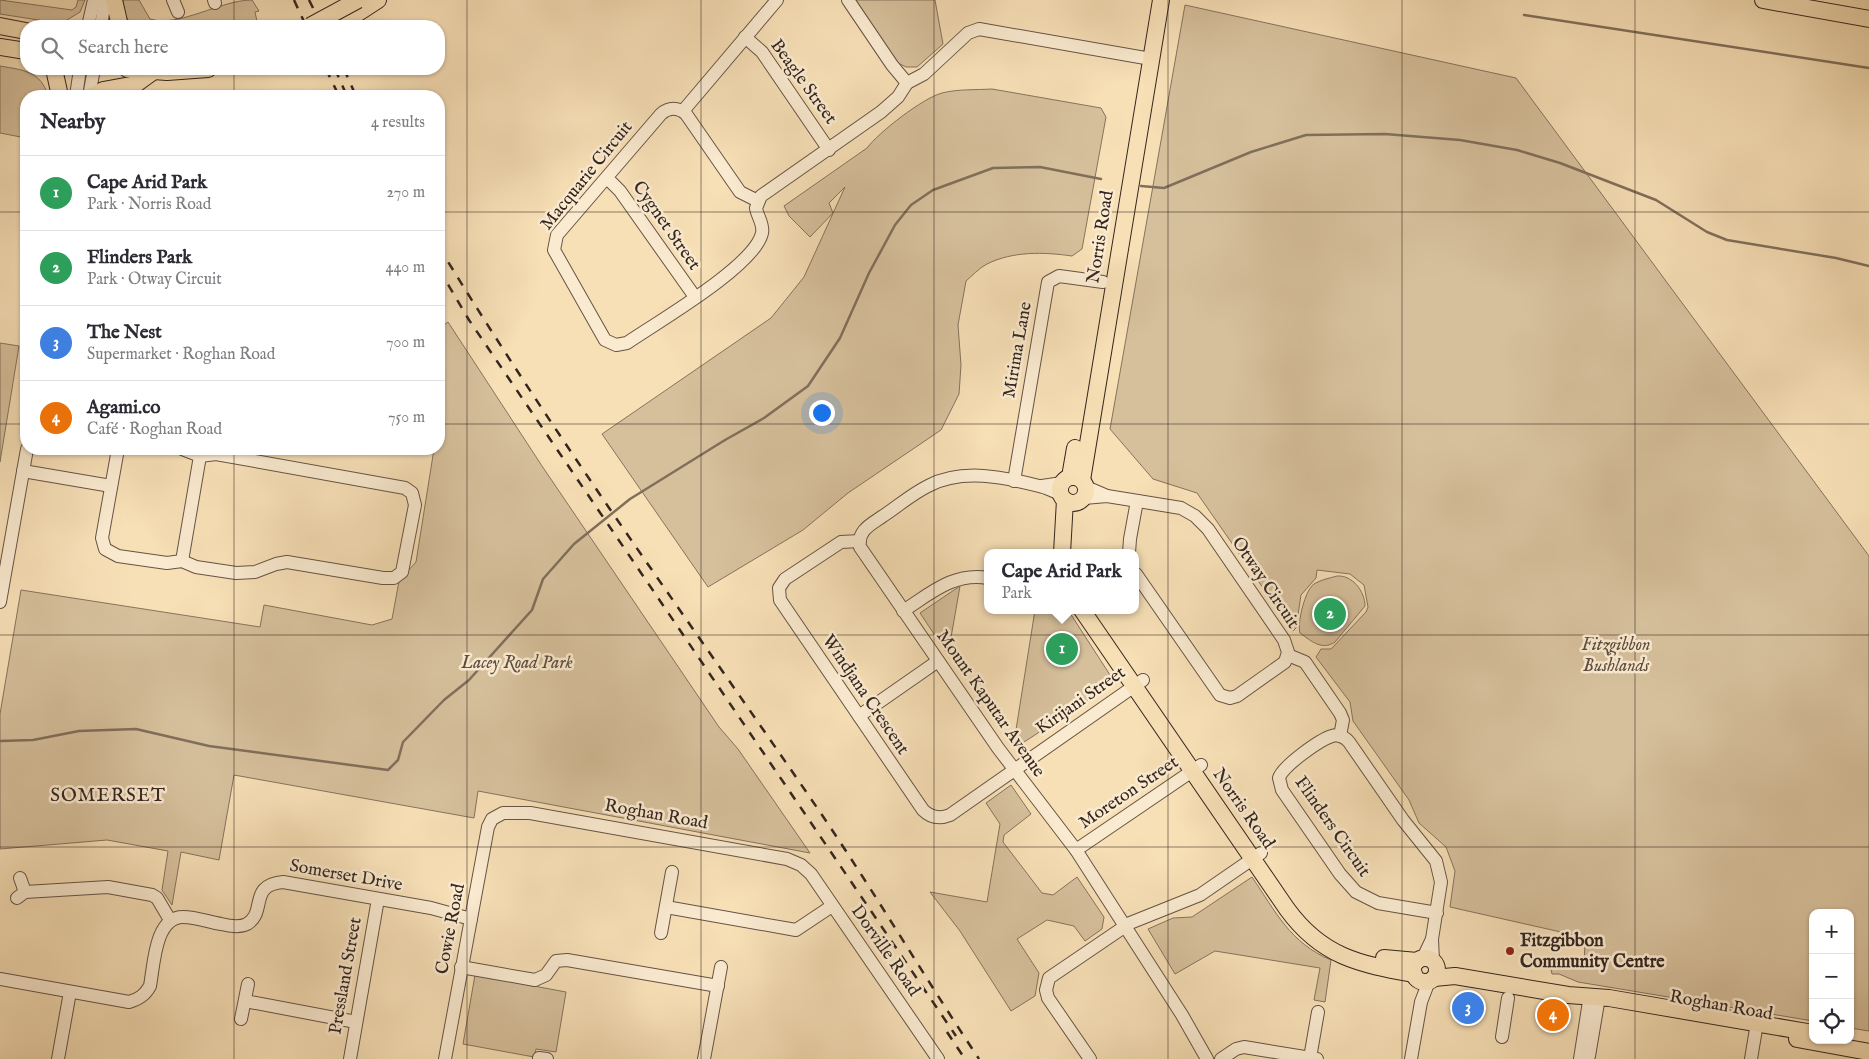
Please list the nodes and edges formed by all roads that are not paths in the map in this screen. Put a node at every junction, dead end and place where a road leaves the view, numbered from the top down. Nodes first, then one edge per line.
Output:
1 (94, 0) edge
2 (105, 0) edge
3 (114, 0) edge
4 (358, 0) edge
5 (378, 0) edge
6 (777, 0) edge
7 (848, 0) edge
8 (1150, 0) edge
9 (1161, 0) edge
10 (1763, 0) edge
11 (1869, 19) edge
12 (89, 20) edge
13 (102, 20) edge
14 (119, 20) edge
15 (321, 20) edge
16 (347, 20) edge
17 (0, 26) edge
18 (20, 30) edge
19 (745, 37) junction
20 (0, 47) edge
21 (20, 50) edge
22 (1146, 58) junction
23 (55, 75) edge
24 (79, 75) edge
25 (93, 75) edge
26 (148, 75) edge
27 (907, 82) junction
28 (59, 90) edge
29 (77, 90) edge
30 (92, 90) edge
31 (104, 90) edge
32 (683, 111) junction
33 (829, 150) junction
34 (606, 178) junction
35 (758, 201) junction
36 (1103, 282) junction
37 (694, 298) junction
38 (26, 455) edge
39 (117, 455) edge
40 (208, 455) edge
41 (222, 455) edge
42 (200, 456) joint
43 (23, 471) junction
44 (1014, 481) junction
45 (111, 486) junction
46 (1073, 490) junction
47 (1137, 500) junction
48 (860, 541) junction
49 (1063, 549) edge
50 (1073, 549) edge
51 (1130, 549) edge
52 (182, 561) junction
53 (984, 578) edge
54 (1139, 578) edge
55 (0, 602) edge
56 (903, 611) junction
57 (1085, 614) edge
58 (1098, 614) edge
59 (1288, 655) junction
60 (938, 661) junction
61 (1139, 683) junction
62 (859, 716) junction
63 (1340, 736) junction
64 (1197, 768) junction
65 (1013, 769) junction
66 (502, 813) joint
67 (1076, 850) junction
68 (1257, 856) junction
69 (801, 864) joint
70 (672, 872) dead end
71 (20, 878) dead end
72 (378, 899) junction
73 (832, 906) junction
74 (666, 907) junction
75 (1437, 913) junction
76 (471, 919) junction
77 (170, 920) junction
78 (1126, 926) junction
79 (661, 933) dead end
80 (461, 967) junction
81 (721, 968) dead end
82 (1425, 970) junction
83 (0, 979) edge
84 (248, 984) dead end
85 (718, 986) junction
86 (70, 992) junction
87 (1508, 998) dead end
88 (1594, 1000) junction
89 (245, 1002) junction
90 (1318, 1012) dead end
91 (241, 1019) dead end
92 (356, 1022) junction
93 (1756, 1028) junction
94 (1809, 1033) edge
95 (1502, 1037) dead end
96 (1854, 1041) edge
97 (1869, 1043) edge
98 (1869, 1052) edge
99 (1314, 1058) edge
100 (58, 1059) edge
101 (350, 1059) edge
102 (445, 1059) edge
103 (704, 1059) edge
104 (938, 1059) edge
105 (1090, 1059) edge
106 (1207, 1059) edge
107 (1221, 1059) edge
108 (1411, 1059) edge
109 (1580, 1059) edge
110 (1588, 1059) edge
111 (1751, 1059) edge

1 - 12 street
2 - 13 street
3 - 14 main road
4 - 15 main road, bridge
5 - 16 main road
6 - 19 street
7 - 27 street
8 - 22 main road, Norris Road
9 - 22 main road, Norris Road
10 - 11 main road
17 - 18 main road
19 - 32 street
19 - 33 street, Beagle Street
20 - 21 main road
22 - 27 street
22 - 36 main road, Norris Road
22 - 46 main road, Norris Road
23 - 28 main road
24 - 29 street
25 - 30 street
26 - 31 main road
27 - 33 street
32 - 34 street, Macquarie Circuit
32 - 35 street
33 - 35 street
34 - 37 street, Cygnet Street
34 - 37 street, Macquarie Circuit
35 - 37 street, Macquarie Circuit
36 - 44 street, Mirima Lane
36 - 46 main road, Norris Road
38 - 43 street
39 - 45 street
40 - 42 street
41 - 52 street
42 - 52 street
43 - 45 street
43 - 55 street
44 - 46 street
44 - 48 street
45 - 52 street
46 - 47 street, Otway Circuit
46 - 49 main road, Norris Road
46 - 50 main road, Norris Road
47 - 51 street
47 - 59 street, Otway Circuit
48 - 56 street, Mount Kaputar Avenue
48 - 62 street, Windjana Crescent
53 - 56 street
54 - 59 street, Otway Circuit
56 - 60 street, Mount Kaputar Avenue
57 - 61 main road, Norris Road
58 - 61 main road, Norris Road
59 - 63 street
60 - 62 street
60 - 65 street, Mount Kaputar Avenue
61 - 64 main road, Norris Road
61 - 65 street, Kirijani Street
62 - 65 street, Windjana Crescent
63 - 75 street
63 - 75 street, Flinders Circuit
64 - 67 street, Moreton Street
64 - 68 main road, Norris Road
65 - 67 street, Mount Kaputar Avenue
66 - 69 street, Roghan Road
66 - 76 street, Cowie Road
67 - 78 street, Mount Kaputar Avenue
68 - 78 street
68 - 82 main road, Norris Road
69 - 73 street, Dorville Road
70 - 74 street
71 - 77 street
72 - 76 street, Somerset Drive
72 - 77 street, Somerset Drive
72 - 92 street, Pressland Street
73 - 74 street
73 - 104 street, Dorville Road
74 - 79 street
75 - 82 street
76 - 80 street, Cowie Road
77 - 86 street
78 - 105 street
78 - 106 street, Mount Kaputar Avenue
80 - 85 street
80 - 102 street, Cowie Road
81 - 85 street
82 - 88 main road, Roghan Road
82 - 108 street
83 - 86 street
84 - 89 street
85 - 103 street
86 - 100 street
87 - 95 street
88 - 93 main road, Roghan Road
88 - 109 street
88 - 110 street
89 - 91 street
89 - 92 street
90 - 99 street
92 - 101 street, Pressland Street
93 - 94 main road, Roghan Road
93 - 98 main road, Roghan Road
93 - 111 street
96 - 97 main road
99 - 107 street

